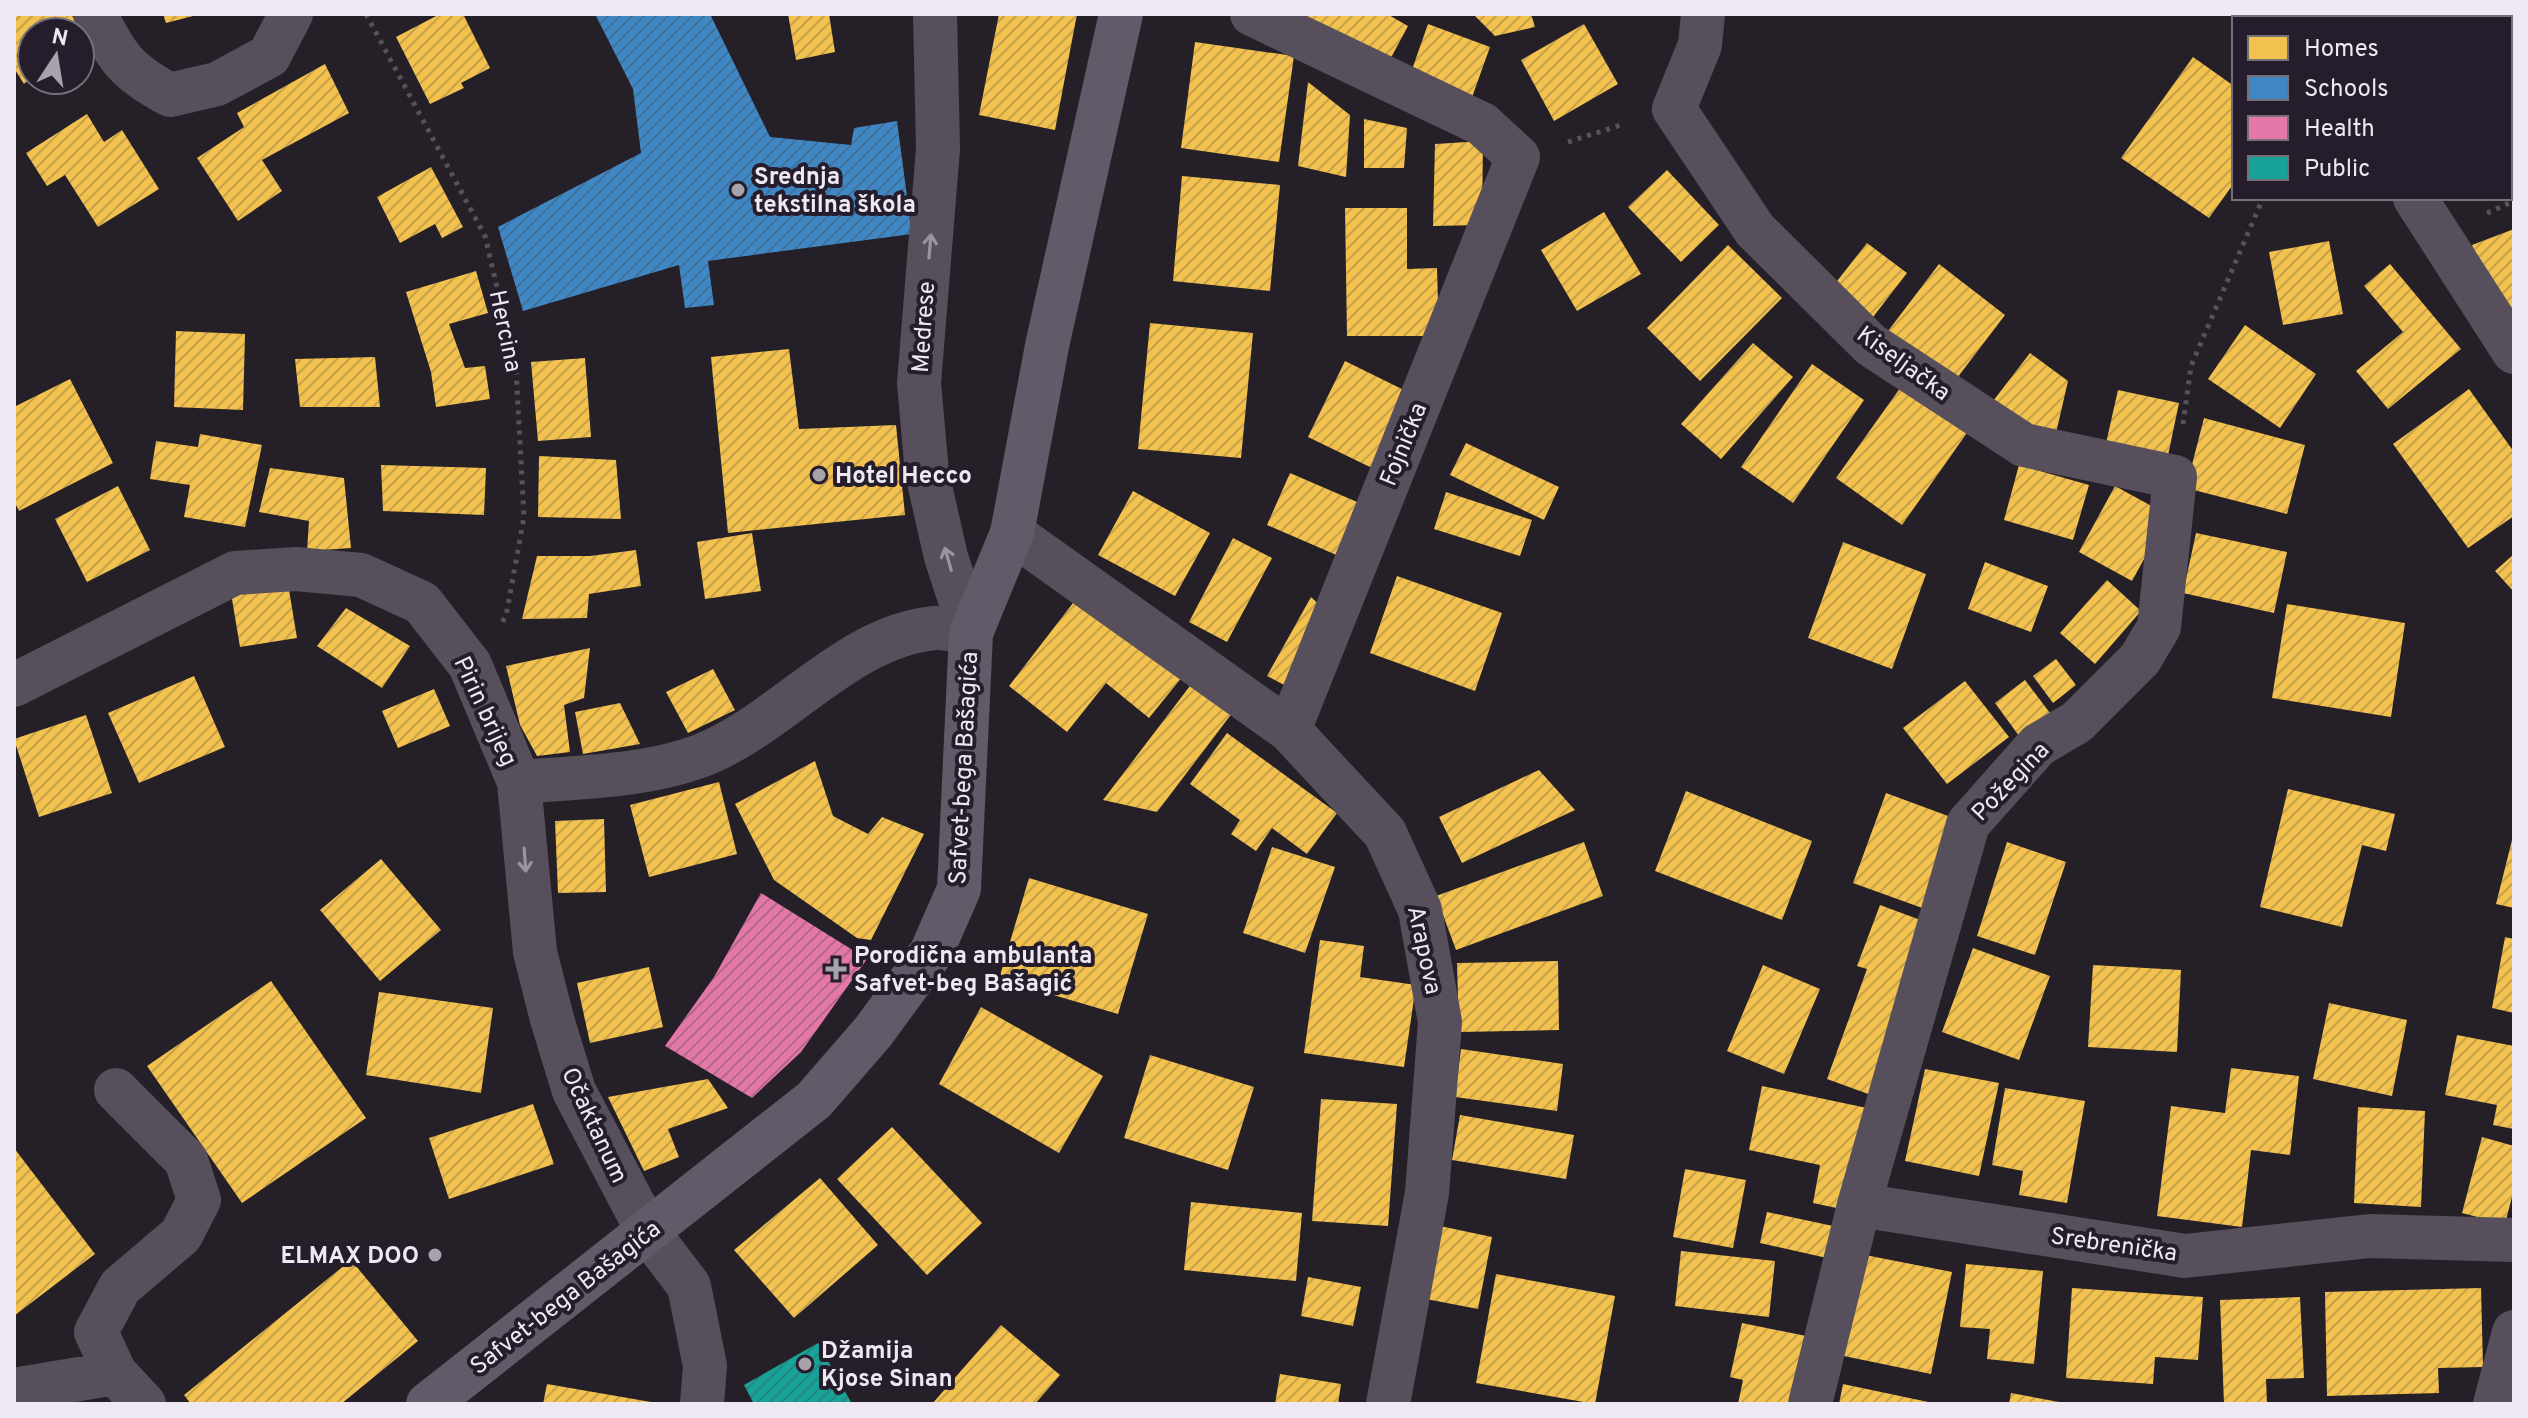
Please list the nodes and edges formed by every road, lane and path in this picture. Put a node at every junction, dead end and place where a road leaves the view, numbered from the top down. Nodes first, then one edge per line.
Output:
1 (95, 14) edge
2 (291, 14) edge
3 (366, 14) edge
4 (935, 14) edge
5 (1121, 14) edge
6 (1252, 14) edge
7 (1703, 14) edge
8 (2424, 16) edge
9 (2444, 16) edge
10 (1674, 109) junction
11 (1518, 157) junction
12 (2262, 200) edge
13 (2416, 200) edge
14 (2514, 352) edge
15 (2175, 477) junction
16 (1012, 533) junction
17 (971, 633) junction
18 (470, 665) junction
19 (14, 685) edge
20 (1289, 730) junction
21 (519, 782) junction
22 (116, 1090) dead end
23 (1859, 1205) junction
24 (648, 1232) junction
25 (2514, 1240) edge
26 (2514, 1332) edge
27 (129, 1389) edge
28 (14, 1390) edge
29 (428, 1404) edge
30 (702, 1404) edge
31 (1388, 1404) edge
32 (1810, 1404) edge
33 (2495, 1404) edge

1 - 2 street
3 - 18 path, Hercina
17 -> 4 street, Medrese
5 - 16 street, Safvet-bega Bašagića
6 - 11 street
7 - 10 street
8 - 9 street
10 - 11 path
10 - 15 street, Kiseljačka
11 - 20 street, Fojnička
12 - 15 path
13 - 14 street
15 - 23 street, Požegina
16 - 17 street, Safvet-bega Bašagića
16 - 20 street, Arapova
17 - 21 street, Pirin brijeg
17 - 24 street, Safvet-bega Bašagića
18 - 19 street, Pirin brijeg
18 - 21 street, Pirin brijeg
20 - 31 street, Arapova
21 -> 24 street, Očaktanum
22 - 27 street
23 - 25 street, Srebrenička
23 - 32 street, Požegina
24 - 29 street, Safvet-bega Bašagića
24 - 30 street, Očaktanum
26 - 33 street
27 - 28 street

